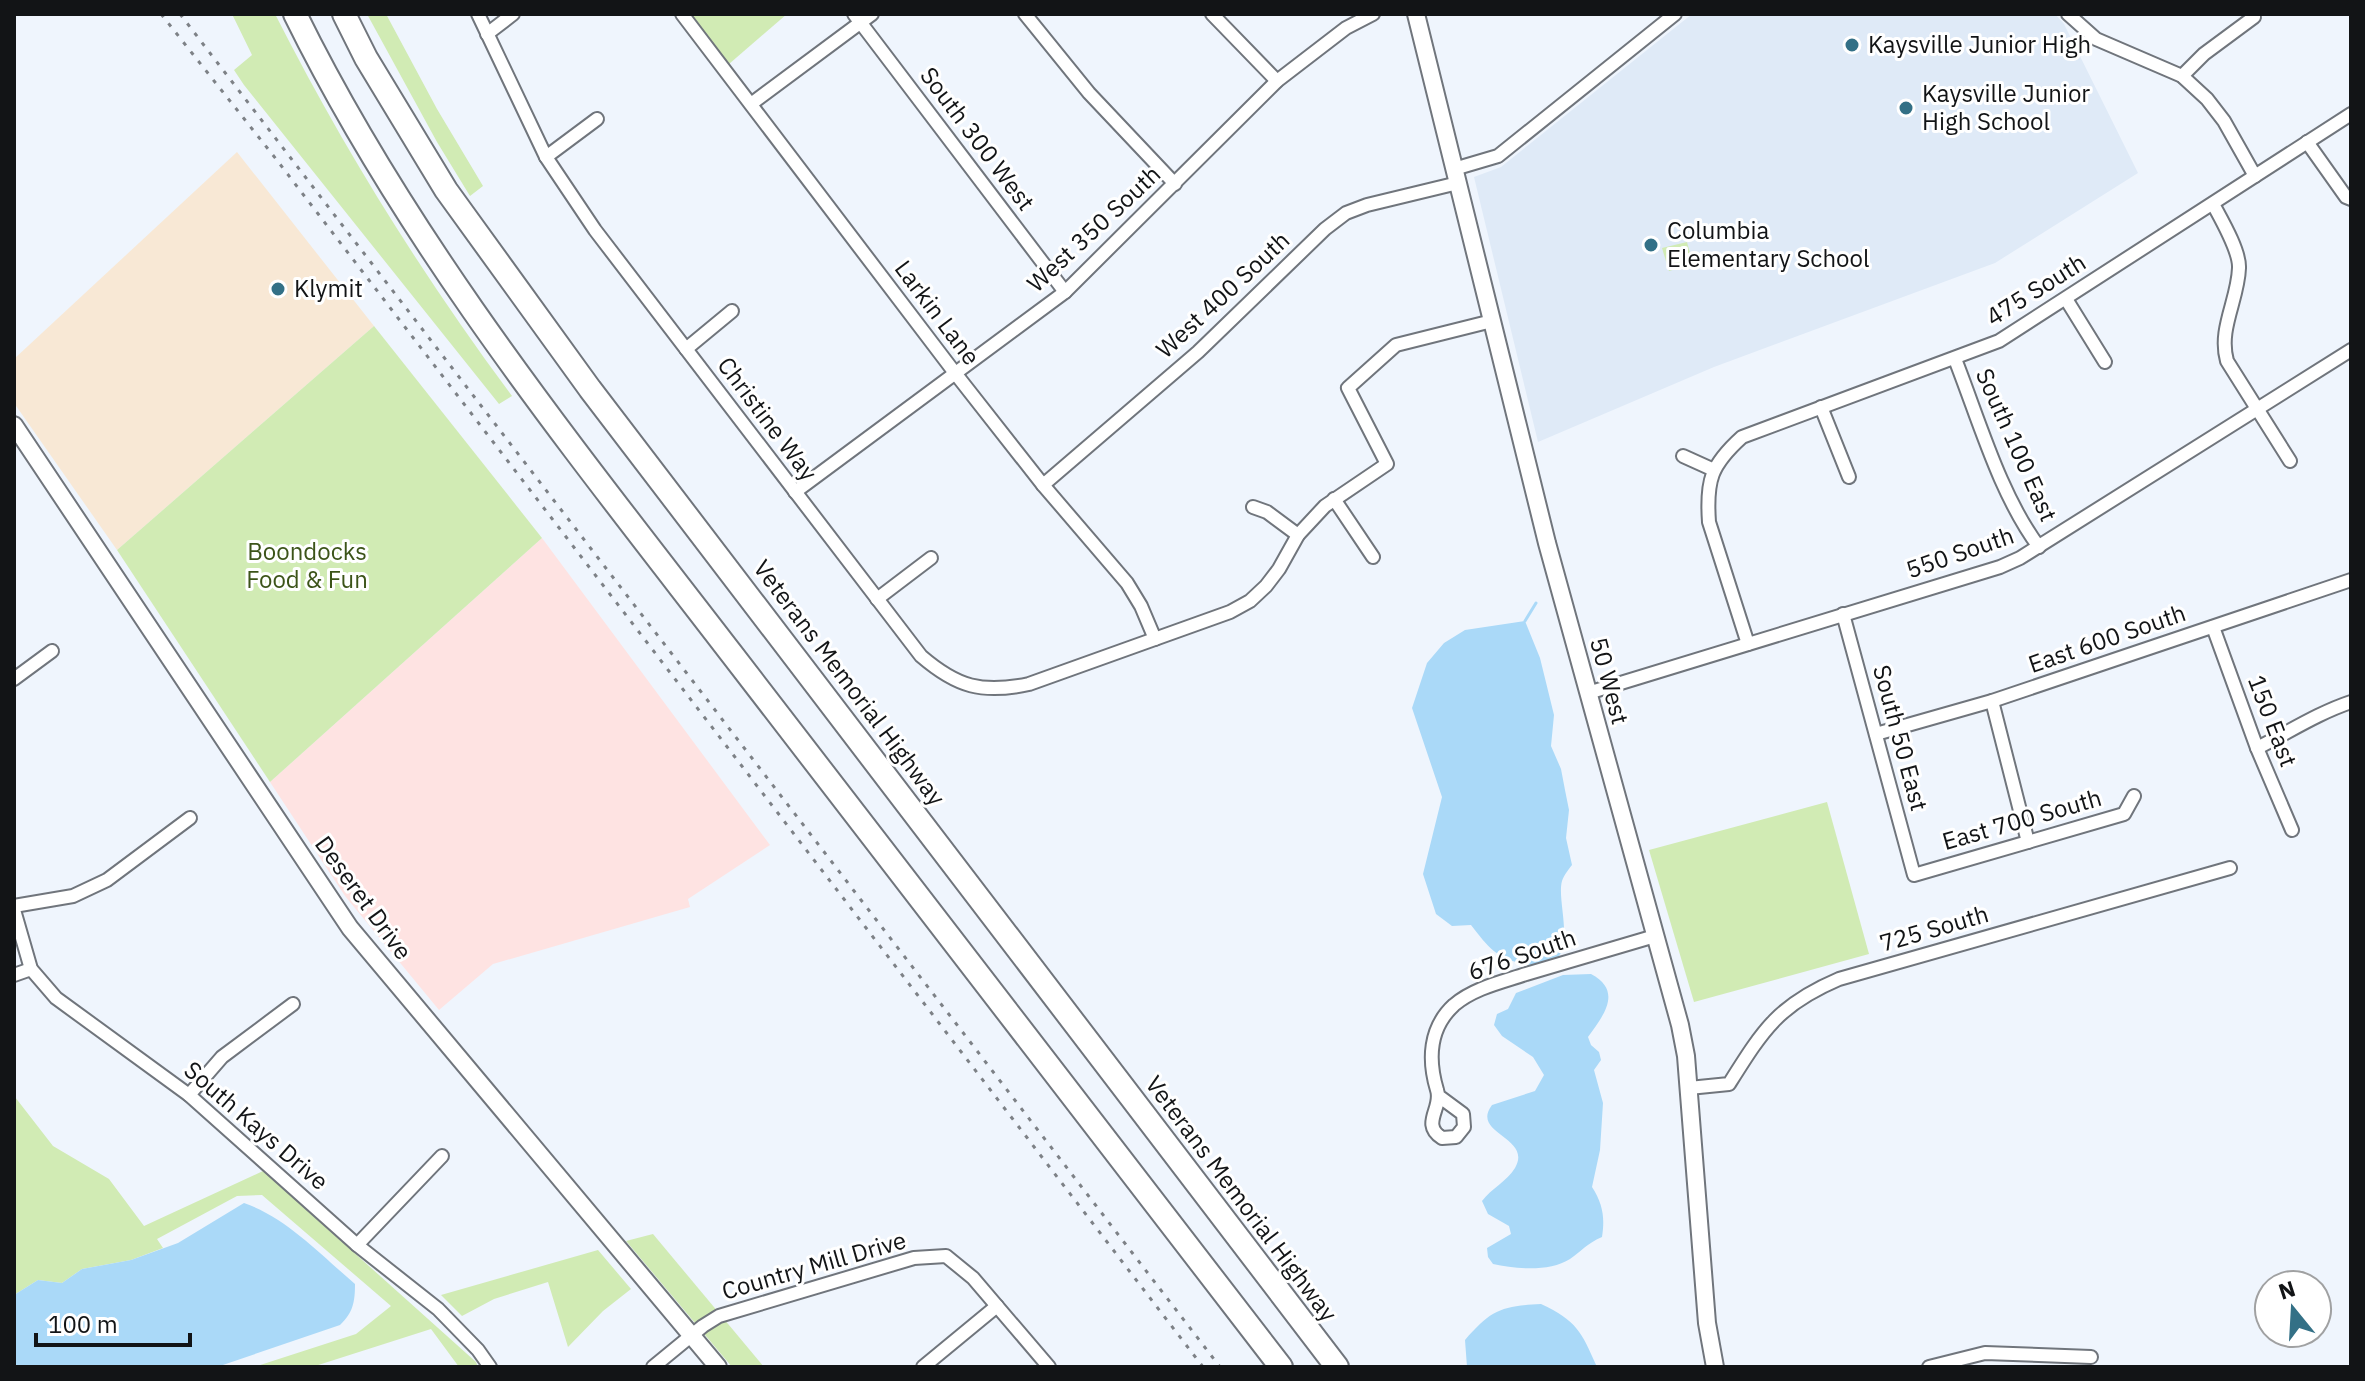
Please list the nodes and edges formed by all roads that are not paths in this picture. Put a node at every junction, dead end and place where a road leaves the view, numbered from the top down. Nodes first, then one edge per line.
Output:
1 (295, 14) edge
2 (344, 14) edge
3 (478, 14) edge
4 (513, 14) edge
5 (682, 14) edge
6 (872, 14) edge
7 (1025, 14) edge
8 (1212, 14) edge
9 (1373, 14) edge
10 (1416, 14) edge
11 (1675, 14) edge
12 (2068, 14) edge
13 (2254, 17) dead end
14 (857, 18) edge
15 (487, 34) junction
16 (2182, 76) junction
17 (1277, 81) junction
18 (751, 104) junction
19 (2351, 114) edge
20 (597, 119) dead end
21 (2307, 142) junction
22 (546, 157) junction
23 (1456, 176) junction
24 (2255, 176) junction
25 (1175, 184) junction
26 (2351, 199) edge
27 (2213, 204) junction
28 (1065, 292) junction
29 (2066, 299) junction
30 (732, 311) dead end
31 (1492, 321) junction
32 (686, 349) junction
33 (2351, 350) edge
34 (1955, 359) junction
35 (2105, 362) dead end
36 (955, 373) junction
37 (1821, 407) junction
38 (2258, 409) junction
39 (14, 425) edge
40 (1683, 456) dead end
41 (2290, 461) dead end
42 (1714, 470) junction
43 (1849, 477) dead end
44 (1043, 485) junction
45 (795, 492) junction
46 (1334, 499) junction
47 (1253, 507) dead end
48 (1298, 535) junction
49 (2039, 547) junction
50 (1373, 557) dead end
51 (931, 558) dead end
52 (2351, 580) edge
53 (877, 599) junction
54 (1843, 614) junction
55 (2213, 627) junction
56 (1155, 639) junction
57 (1748, 644) junction
58 (52, 651) dead end
59 (14, 679) edge
60 (1588, 693) junction
61 (1992, 701) junction
62 (2351, 702) edge
63 (1876, 734) junction
64 (2257, 748) junction
65 (2134, 796) dead end
66 (190, 818) dead end
67 (2292, 830) dead end
68 (2028, 842) junction
69 (2230, 868) dead end
70 (1914, 875) joint
71 (14, 908) edge
72 (1655, 936) junction
73 (31, 969) junction
74 (14, 975) edge
75 (293, 1004) dead end
76 (1689, 1088) junction
77 (189, 1095) junction
78 (1440, 1097) dead end
79 (442, 1156) dead end
80 (357, 1245) junction
81 (997, 1306) junction
82 (692, 1336) junction
83 (2091, 1357) dead end
84 (490, 1367) edge
85 (653, 1367) edge
86 (718, 1367) edge
87 (923, 1367) edge
88 (1049, 1367) edge
89 (1281, 1367) edge
90 (1337, 1367) edge
91 (1715, 1367) edge
92 (1929, 1367) edge

1 - 89 highway
2 - 90 highway, Veterans Memorial Highway
3 - 15 street, Christine Way
4 - 15 street
5 - 18 street, Larkin Lane
6 - 14 street
7 - 25 street
8 - 17 street
9 - 17 street, West 350 South
10 - 23 street, 50 West
11 - 23 street
12 - 16 street
13 - 16 street
14 - 18 street
14 - 28 street, South 300 West
15 - 22 street, Christine Way
16 - 24 street
17 - 25 street, West 350 South
18 - 36 street, Larkin Lane
19 - 21 street, 475 South
20 - 22 street
21 - 24 street, 475 South
21 - 26 street
22 - 32 street, Christine Way
23 - 31 street, 50 West
23 - 44 street, West 400 South
24 - 27 street, 475 South
25 - 28 street, West 350 South
27 - 29 street, 475 South
27 - 38 street
28 - 36 street, West 350 South
29 - 34 street, 475 South
29 - 35 street
30 - 32 street
31 - 46 street, Christine Way
31 - 60 street, 50 West
32 - 45 street, Christine Way
33 - 38 street, 550 South
34 - 37 street, 475 South
34 - 49 street, South 100 East
36 - 44 street, Larkin Lane
36 - 45 street, West 350 South
37 - 42 street, 475 South
37 - 43 street
38 - 41 street
38 - 49 street, 550 South
39 - 82 street, Deseret Drive
40 - 42 street
42 - 57 street
44 - 56 street, Larkin Lane
45 - 53 street, Christine Way
46 - 48 street, Christine Way
46 - 50 street
47 - 48 street
48 - 56 street, Christine Way
49 - 54 street, 550 South
51 - 53 street
52 - 55 street, East 600 South
53 - 56 street, Christine Way
54 - 57 street, 550 South
54 - 63 street, South 50 East
55 - 61 street, East 600 South
55 - 64 street, 150 East
57 - 60 street, 550 South
58 - 59 street
60 - 72 street, 50 West
61 - 63 street, East 600 South
61 - 68 street
62 - 64 street
63 - 70 street, South 50 East
64 - 67 street, 150 East
65 - 68 street, East 700 South
66 - 71 street
68 - 70 street, East 700 South
69 - 76 street, 725 South
71 - 73 street, South Kays Drive
72 - 76 street, 50 West
72 - 78 street, 676 South
73 - 74 street
73 - 77 street, South Kays Drive
75 - 77 street
76 - 91 street, 50 West
77 - 80 street, South Kays Drive
79 - 80 street
80 - 84 street, South Kays Drive
81 - 82 street, Country Mill Drive
81 - 87 street
81 - 88 street, Country Mill Drive
82 - 85 street, Country Mill Drive
82 - 86 street, Deseret Drive
83 - 92 street

